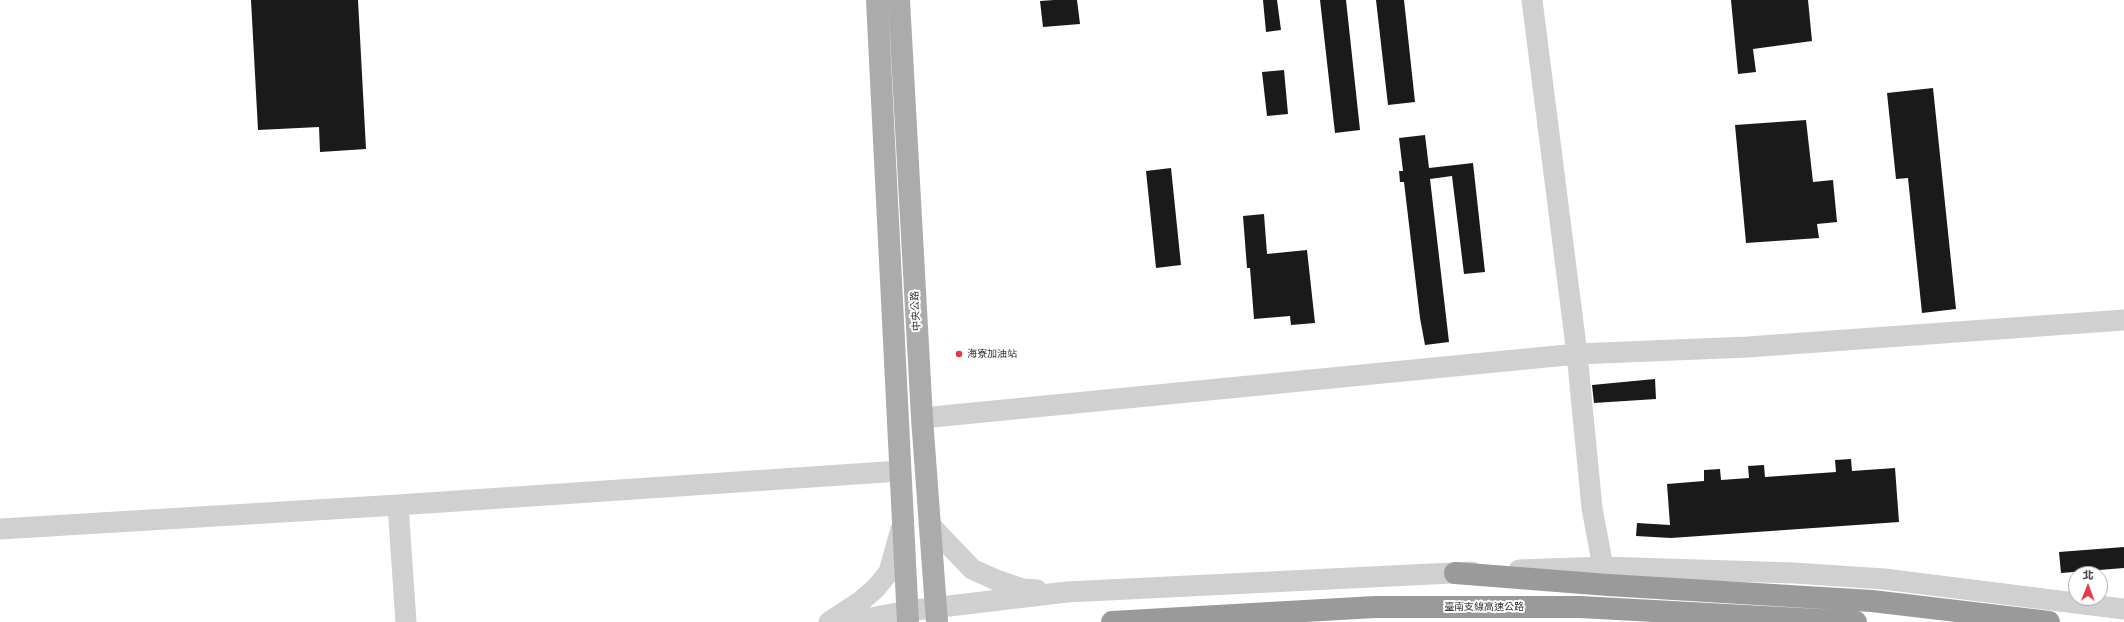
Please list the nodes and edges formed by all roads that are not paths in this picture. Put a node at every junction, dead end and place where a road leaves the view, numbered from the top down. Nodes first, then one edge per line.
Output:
1 (877, 0) edge
2 (899, 0) edge
3 (1532, 0) edge
4 (2124, 320) edge
5 (1577, 354) junction
6 (922, 418) junction
7 (900, 471) junction
8 (398, 505) junction
9 (928, 524) junction
10 (903, 525) junction
11 (0, 529) edge
12 (1603, 567) junction
13 (1455, 573) junction
14 (1067, 592) junction
15 (2124, 609) edge
16 (937, 615) edge
17 (908, 617) edge
18 (406, 622) edge
19 (829, 622) edge
20 (850, 622) edge
21 (1112, 622) edge
22 (1856, 622) edge
23 (2050, 622) edge

1 - 7 main road
2 - 6 main road, 中央公路
3 - 5 street
4 - 5 street
5 - 6 street
5 - 12 street
6 - 9 main road, 中央公路
7 - 8 street
7 - 10 main road
8 - 11 street
8 - 18 street
9 - 14 street
9 - 16 main road, 中央公路
10 - 17 main road
10 - 19 street
12 - 13 street
12 - 15 street
13 - 14 street
13 - 23 highway
14 - 16 street
16 - 17 street
17 - 20 street
21 - 22 highway, 臺南支線高速公路

